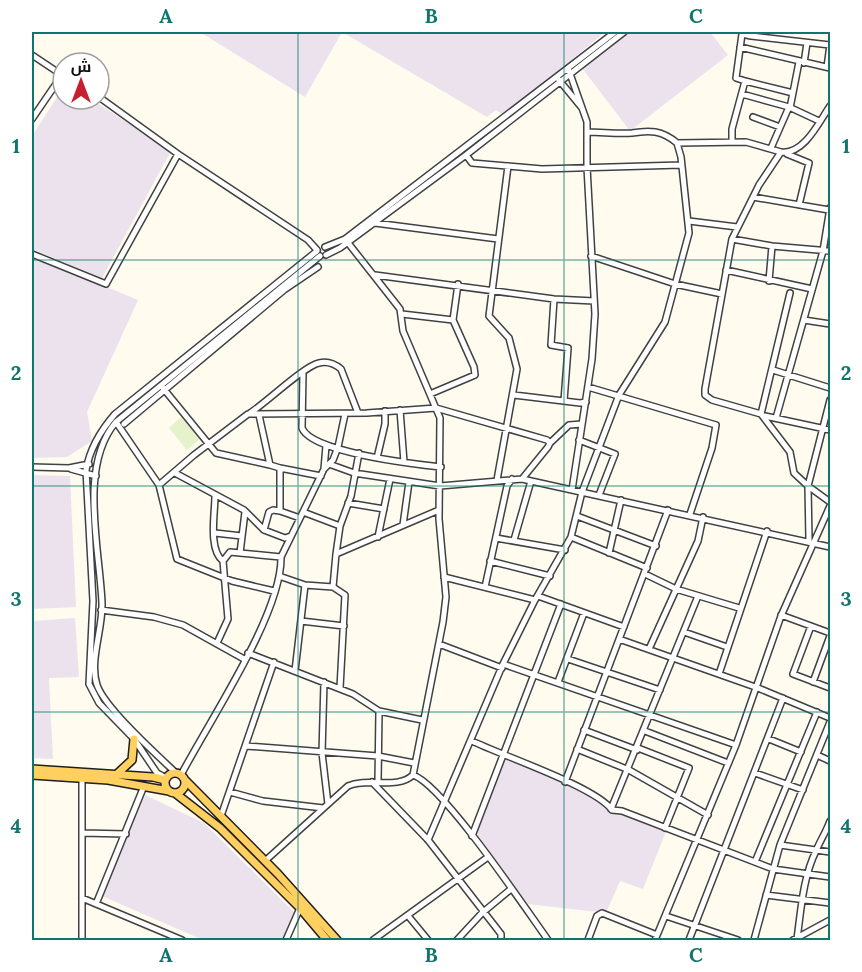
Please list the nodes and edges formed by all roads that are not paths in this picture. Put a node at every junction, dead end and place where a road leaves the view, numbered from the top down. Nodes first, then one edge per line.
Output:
1 (615, 32) edge
2 (624, 32) edge
3 (752, 34) edge
4 (807, 43) junction
5 (830, 45) edge
6 (740, 47) junction
7 (32, 55) edge
8 (802, 62) junction
9 (829, 67) edge
10 (51, 68) edge
11 (570, 70) junction
12 (558, 79) junction
13 (746, 81) junction
14 (758, 84) junction
15 (51, 91) edge
16 (793, 93) junction
17 (742, 94) junction
18 (756, 98) junction
19 (111, 106) edge
20 (831, 106) edge
21 (789, 107) junction
22 (585, 111) junction
23 (753, 117) dead end
24 (32, 119) edge
25 (819, 121) junction
26 (780, 127) junction
27 (587, 132) junction
28 (732, 142) junction
29 (677, 144) junction
30 (771, 148) junction
31 (782, 152) junction
32 (178, 154) junction
33 (466, 156) junction
34 (681, 165) junction
35 (508, 166) junction
36 (587, 168) junction
37 (753, 197) junction
38 (799, 205) junction
39 (830, 209) edge
40 (689, 221) junction
41 (375, 223) junction
42 (736, 227) junction
43 (498, 239) junction
44 (732, 239) junction
45 (347, 240) junction
46 (309, 242) junction
47 (772, 246) junction
48 (831, 250) edge
49 (321, 251) junction
50 (823, 251) junction
51 (32, 254) edge
52 (308, 256) junction
53 (591, 256) junction
54 (318, 267) dead end
55 (726, 270) junction
56 (375, 275) junction
57 (769, 281) junction
58 (458, 284) junction
59 (675, 284) junction
60 (283, 288) junction
61 (492, 289) junction
62 (812, 289) junction
63 (271, 290) junction
64 (790, 293) dead end
65 (722, 294) junction
66 (554, 299) junction
67 (594, 301) junction
68 (402, 314) junction
69 (453, 320) junction
70 (804, 320) junction
71 (831, 324) edge
72 (218, 337) junction
73 (186, 354) junction
74 (193, 362) junction
75 (772, 370) junction
76 (303, 373) junction
77 (788, 375) junction
78 (160, 385) junction
79 (588, 387) junction
80 (831, 388) edge
81 (164, 390) junction
82 (430, 394) junction
83 (514, 394) junction
84 (619, 395) junction
85 (831, 399) edge
86 (564, 401) junction
87 (586, 402) junction
88 (436, 408) junction
89 (400, 410) junction
90 (385, 411) junction
91 (358, 413) junction
92 (248, 414) junction
93 (302, 414) junction
94 (345, 414) junction
95 (259, 415) junction
96 (762, 415) junction
97 (776, 418) junction
98 (116, 422) junction
99 (124, 424) dead end
100 (582, 424) junction
101 (507, 428) junction
102 (822, 428) junction
103 (831, 430) edge
104 (579, 441) junction
105 (209, 443) junction
106 (550, 443) junction
107 (326, 446) junction
108 (338, 447) junction
109 (599, 448) junction
110 (359, 453) junction
111 (377, 458) junction
112 (405, 462) junction
113 (87, 464) junction
114 (97, 465) junction
115 (270, 465) junction
116 (327, 466) junction
117 (32, 467) edge
118 (441, 467) junction
119 (69, 468) junction
120 (280, 468) junction
121 (175, 472) junction
122 (354, 473) junction
123 (87, 476) junction
124 (96, 476) junction
125 (321, 476) junction
126 (390, 479) junction
127 (512, 479) junction
128 (522, 479) junction
129 (497, 480) junction
130 (531, 481) junction
131 (408, 482) junction
132 (159, 485) junction
133 (440, 486) junction
134 (808, 486) junction
135 (572, 490) junction
136 (582, 492) junction
137 (599, 495) junction
138 (215, 496) junction
139 (621, 500) junction
140 (348, 503) junction
141 (831, 504) edge
142 (384, 509) junction
143 (439, 510) junction
144 (668, 510) junction
145 (280, 511) junction
146 (245, 512) junction
147 (690, 514) junction
148 (302, 515) junction
149 (577, 516) junction
150 (703, 517) junction
151 (403, 525) junction
152 (340, 526) junction
153 (264, 530) junction
154 (767, 531) junction
155 (615, 532) junction
156 (215, 533) junction
157 (242, 536) junction
158 (291, 536) junction
159 (378, 537) junction
160 (571, 537) junction
161 (496, 538) junction
162 (514, 540) junction
163 (811, 541) junction
164 (656, 546) junction
165 (831, 547) edge
166 (565, 550) junction
167 (240, 553) junction
168 (609, 553) junction
169 (336, 554) junction
170 (281, 556) junction
171 (223, 561) junction
172 (490, 561) junction
173 (646, 571) junction
174 (279, 576) junction
175 (550, 576) junction
176 (225, 578) junction
177 (444, 578) junction
178 (305, 585) junction
179 (333, 587) junction
180 (485, 587) junction
181 (676, 589) junction
182 (274, 591) junction
183 (698, 596) junction
184 (536, 598) junction
185 (561, 604) junction
186 (739, 608) junction
187 (93, 610) junction
188 (101, 610) junction
189 (111, 612) junction
190 (584, 613) junction
191 (781, 615) junction
192 (301, 621) junction
193 (101, 623) junction
194 (92, 624) junction
195 (344, 626) junction
196 (811, 626) junction
197 (624, 627) junction
198 (684, 632) junction
199 (831, 635) edge
200 (619, 639) junction
201 (217, 643) junction
202 (438, 644) junction
203 (727, 647) junction
204 (649, 649) junction
205 (248, 652) junction
206 (674, 658) junction
207 (244, 659) junction
208 (568, 659) junction
209 (274, 662) junction
210 (502, 666) junction
211 (295, 670) junction
212 (606, 671) junction
213 (719, 674) junction
214 (535, 675) junction
215 (324, 682) junction
216 (558, 682) junction
217 (813, 682) junction
218 (340, 688) junction
219 (758, 688) junction
220 (831, 688) edge
221 (660, 690) junction
222 (597, 696) junction
223 (783, 698) junction
224 (380, 711) junction
225 (817, 712) junction
226 (651, 715) junction
227 (422, 720) junction
228 (831, 720) edge
229 (584, 730) junction
230 (645, 731) junction
231 (827, 737) edge
232 (134, 739) junction
233 (769, 739) junction
234 (472, 741) junction
235 (736, 745) junction
236 (246, 746) junction
237 (577, 749) junction
238 (637, 749) junction
239 (322, 751) junction
240 (801, 752) junction
241 (817, 755) junction
242 (378, 756) junction
243 (502, 756) junction
244 (831, 761) edge
245 (414, 763) junction
246 (728, 763) junction
247 (32, 769) edge
248 (629, 770) junction
249 (755, 773) junction
250 (116, 774) junction
251 (32, 775) edge
252 (413, 775) junction
253 (181, 776) junction
254 (82, 778) junction
255 (166, 779) junction
256 (375, 782) junction
257 (565, 782) junction
258 (788, 784) junction
259 (144, 786) junction
260 (803, 790) junction
261 (172, 792) junction
262 (230, 792) junction
263 (679, 799) junction
264 (445, 804) junction
265 (326, 806) junction
266 (611, 809) junction
267 (708, 815) junction
268 (220, 816) junction
269 (831, 821) edge
270 (665, 828) junction
271 (82, 833) junction
272 (126, 834) junction
273 (472, 836) junction
274 (428, 840) junction
275 (697, 840) junction
276 (780, 845) junction
277 (723, 849) junction
278 (816, 849) junction
279 (831, 852) edge
280 (488, 857) junction
281 (265, 861) junction
282 (755, 862) junction
283 (773, 869) junction
284 (809, 874) junction
285 (831, 877) edge
286 (459, 880) junction
287 (512, 889) junction
288 (766, 895) junction
289 (82, 898) junction
290 (802, 900) junction
291 (831, 903) edge
292 (96, 904) junction
293 (300, 908) junction
294 (482, 913) junction
295 (666, 915) junction
296 (409, 917) junction
297 (831, 920) edge
298 (695, 926) junction
299 (656, 938) edge
300 (728, 939) edge
301 (82, 940) edge
302 (182, 940) edge
303 (286, 940) edge
304 (327, 940) edge
305 (337, 940) edge
306 (373, 940) edge
307 (429, 940) edge
308 (457, 940) edge
309 (501, 940) edge
310 (548, 940) edge
311 (588, 940) edge
312 (689, 940) edge
313 (738, 940) edge
314 (754, 940) edge
315 (795, 940) edge

1 - 11 street
2 - 11 street
3 - 4 street
3 - 6 street
4 - 5 street
4 - 8 street
5 - 9 street
6 - 8 street
6 - 13 street
7 - 10 street
8 - 9 street
8 - 16 street
11 - 12 street
11 - 22 street
12 - 22 street
12 - 33 street
12 - 45 street
13 - 14 street
13 - 17 street
14 - 16 street
14 - 18 street
15 - 24 street
16 - 21 street
17 - 18 street
17 - 28 street
18 - 21 street
19 - 32 street
20 - 25 street
21 - 25 street
21 - 26 street
22 - 27 street
23 - 26 street
25 - 31 street
26 - 30 street
27 - 29 street
27 - 36 street
28 - 29 street
28 - 30 street
29 - 34 street
30 - 31 street
31 - 37 street
31 - 38 street
32 - 46 street
32 - 51 street
33 - 35 street
33 - 41 street
34 - 36 street
34 - 40 street
35 - 36 street
35 - 43 street
36 - 53 street
37 - 38 street
37 - 42 street
38 - 39 street
39 - 50 street
40 - 42 street
40 - 59 street
41 - 43 street
41 - 45 street
42 - 44 street
43 - 61 street
44 - 47 street
44 - 55 street
45 - 49 street
45 - 56 street
46 - 49 street
46 - 52 street
47 - 50 street
47 - 57 street
48 - 50 street
49 - 52 street
49 - 60 street
50 - 62 street
52 - 63 street
53 - 59 street
53 - 67 street
54 - 60 street
55 - 57 street
55 - 65 street
56 - 58 street
56 - 68 street
57 - 62 street
58 - 61 street
58 - 69 street
59 - 65 street
59 - 84 street
60 - 63 street
60 - 72 street
61 - 66 street
61 - 83 street
62 - 70 street
63 - 72 street
64 - 75 street
65 - 96 street
66 - 67 street
66 - 86 street
67 - 79 street
68 - 69 street
68 - 82 street
69 - 82 street
70 - 71 street
70 - 77 street
72 - 73 street
72 - 74 street
73 - 74 street
73 - 113 street
74 - 78 street
74 - 81 street
75 - 77 street
75 - 96 street
76 - 91 street
76 - 92 street
76 - 93 street
77 - 80 street
77 - 97 street
78 - 81 street
78 - 98 street
79 - 84 street
79 - 87 street
81 - 99 street
81 - 105 street
82 - 88 street
83 - 86 street
83 - 101 street
84 - 109 street
84 - 147 street
85 - 102 street
86 - 87 street
87 - 100 street
88 - 89 street
88 - 101 street
88 - 118 street
89 - 90 street
89 - 112 street
90 - 91 street
90 - 111 street
91 - 94 street
92 - 95 street
92 - 105 street
93 - 94 street
93 - 95 street
93 - 107 street
94 - 108 street
95 - 115 street
96 - 97 street
96 - 134 street
97 - 102 street
98 - 114 street
98 - 132 street
100 - 104 street
100 - 106 street
101 - 106 street
101 - 129 street
102 - 103 street
102 - 134 street
104 - 109 street
104 - 135 street
105 - 115 street
105 - 121 street
106 - 128 street
107 - 108 street
107 - 116 street
108 - 110 street
108 - 116 street
109 - 136 street
109 - 137 street
110 - 111 street
110 - 122 street
111 - 112 street
112 - 118 street
113 - 114 street
113 - 119 street
113 - 123 street
114 - 124 street
115 - 120 street
116 - 122 street
116 - 125 street
117 - 119 street
118 - 133 street
119 - 123 street
120 - 125 street
120 - 145 street
121 - 132 street
121 - 138 street
122 - 126 street
122 - 140 street
123 - 124 street
123 - 187 street
124 - 188 street
125 - 148 street
126 - 131 street
126 - 142 street
127 - 128 street
127 - 129 street
127 - 161 street
128 - 130 street
129 - 133 street
130 - 135 street
130 - 162 street
131 - 133 street
131 - 151 street
132 - 176 street
133 - 143 street
134 - 141 street
134 - 163 street
135 - 136 street
136 - 137 street
136 - 149 street
137 - 139 street
138 - 146 street
138 - 156 street
139 - 144 street
139 - 155 street
140 - 142 street
140 - 152 street
141 - 163 street
142 - 159 street
143 - 151 street
143 - 177 street
144 - 147 street
144 - 164 street
145 - 148 street
145 - 153 street
146 - 153 street
146 - 157 street
147 - 150 street
148 - 152 street
148 - 158 street
149 - 155 street
149 - 160 street
150 - 154 street
150 - 181 street
151 - 159 street
152 - 169 street
153 - 158 street
154 - 163 street
154 - 186 street
155 - 164 street
155 - 168 street
156 - 157 street
156 - 171 street
157 - 167 street
158 - 170 street
159 - 169 street
160 - 166 street
160 - 168 street
161 - 162 street
161 - 172 street
162 - 166 street
163 - 165 street
163 - 191 street
164 - 173 street
166 - 175 street
167 - 170 street
167 - 171 street
168 - 173 street
169 - 179 street
170 - 174 street
171 - 176 street
172 - 175 street
172 - 180 street
173 - 181 street
173 - 197 street
174 - 178 street
174 - 182 street
175 - 184 street
176 - 182 street
176 - 201 street
177 - 180 street
177 - 202 street
178 - 179 street
178 - 192 street
179 - 195 street
180 - 184 street
181 - 183 street
181 - 204 street
182 - 205 street
183 - 186 street
183 - 198 street
184 - 185 street
184 - 210 street
185 - 190 street
185 - 214 street
186 - 203 street
187 - 188 street
187 - 194 street
188 - 189 street
188 - 193 street
189 - 193 street
189 - 201 street
190 - 197 street
190 - 208 street
191 - 196 street
191 - 219 street
192 - 195 street
192 - 211 street
193 - 194 street
193 - 253 street
194 - 232 street
195 - 218 street
196 - 199 street
196 - 217 street
197 - 200 street
198 - 203 street
198 - 206 street
199 - 217 street
200 - 204 street
200 - 212 street
201 - 207 street
202 - 210 street
202 - 227 street
203 - 213 street
204 - 206 street
205 - 207 street
205 - 209 street
206 - 213 street
206 - 221 street
207 - 253 street
208 - 212 street
208 - 216 street
209 - 211 street
209 - 236 street
210 - 214 street
210 - 234 street
211 - 215 street
212 - 221 street
212 - 222 street
213 - 219 street
214 - 216 street
214 - 243 street
215 - 218 street
215 - 239 street
216 - 222 street
217 - 220 street
218 - 224 street
219 - 223 street
219 - 235 street
221 - 226 street
222 - 226 street
222 - 229 street
223 - 225 street
223 - 233 street
224 - 227 street
224 - 242 street
225 - 228 street
225 - 240 street
226 - 230 street
226 - 235 street
227 - 245 street
228 - 231 street
229 - 237 street
229 - 238 street
230 - 238 street
230 - 246 street
231 - 241 street
232 - 250 main road
232 - 255 street
233 - 240 street
233 - 249 street
234 - 243 street
234 - 264 street
235 - 246 street
236 - 239 street
236 - 262 street
237 - 248 street
237 - 257 street
238 - 248 street
238 - 263 street
239 - 242 street
239 - 265 street
240 - 258 street
241 - 244 street
241 - 260 street
242 - 245 street
242 - 256 street
243 - 257 street
243 - 273 street
245 - 252 street
246 - 267 street
247 - 250 main road
248 - 263 street
248 - 266 street
249 - 258 street
249 - 277 street
250 - 255 main road
251 - 254 main road
252 - 256 street
252 - 264 street
253 - 255 main road
253 - 261 main road
253 - 268 main road
254 - 259 main road
254 - 271 street
255 - 261 main road
256 - 265 street
256 - 274 street
257 - 266 street
258 - 260 street
258 - 282 street
259 - 261 main road
259 - 272 street
260 - 276 street
261 - 293 main road
262 - 265 street
262 - 268 street
263 - 267 street
263 - 270 street
264 - 273 street
264 - 274 street
265 - 281 street
266 - 270 street
267 - 275 street
268 - 281 main road
269 - 278 street
270 - 275 street
271 - 272 street
271 - 289 street
272 - 292 street
273 - 280 street
274 - 286 street
275 - 277 street
275 - 295 street
276 - 278 street
276 - 283 street
277 - 282 street
277 - 298 street
278 - 279 street
278 - 284 street
280 - 286 street
280 - 287 street
281 - 305 main road
282 - 283 street
283 - 284 street
283 - 288 street
284 - 285 street
284 - 290 street
286 - 294 street
286 - 296 street
287 - 294 street
287 - 310 street
288 - 290 street
288 - 314 street
289 - 292 street
289 - 301 street
290 - 291 street
290 - 315 street
292 - 302 street
293 - 303 street
293 - 304 main road
294 - 308 street
294 - 309 street
295 - 298 street
295 - 299 street
296 - 306 street
296 - 307 street
297 - 315 street
298 - 300 street
298 - 312 street
299 - 311 street
300 - 313 street

